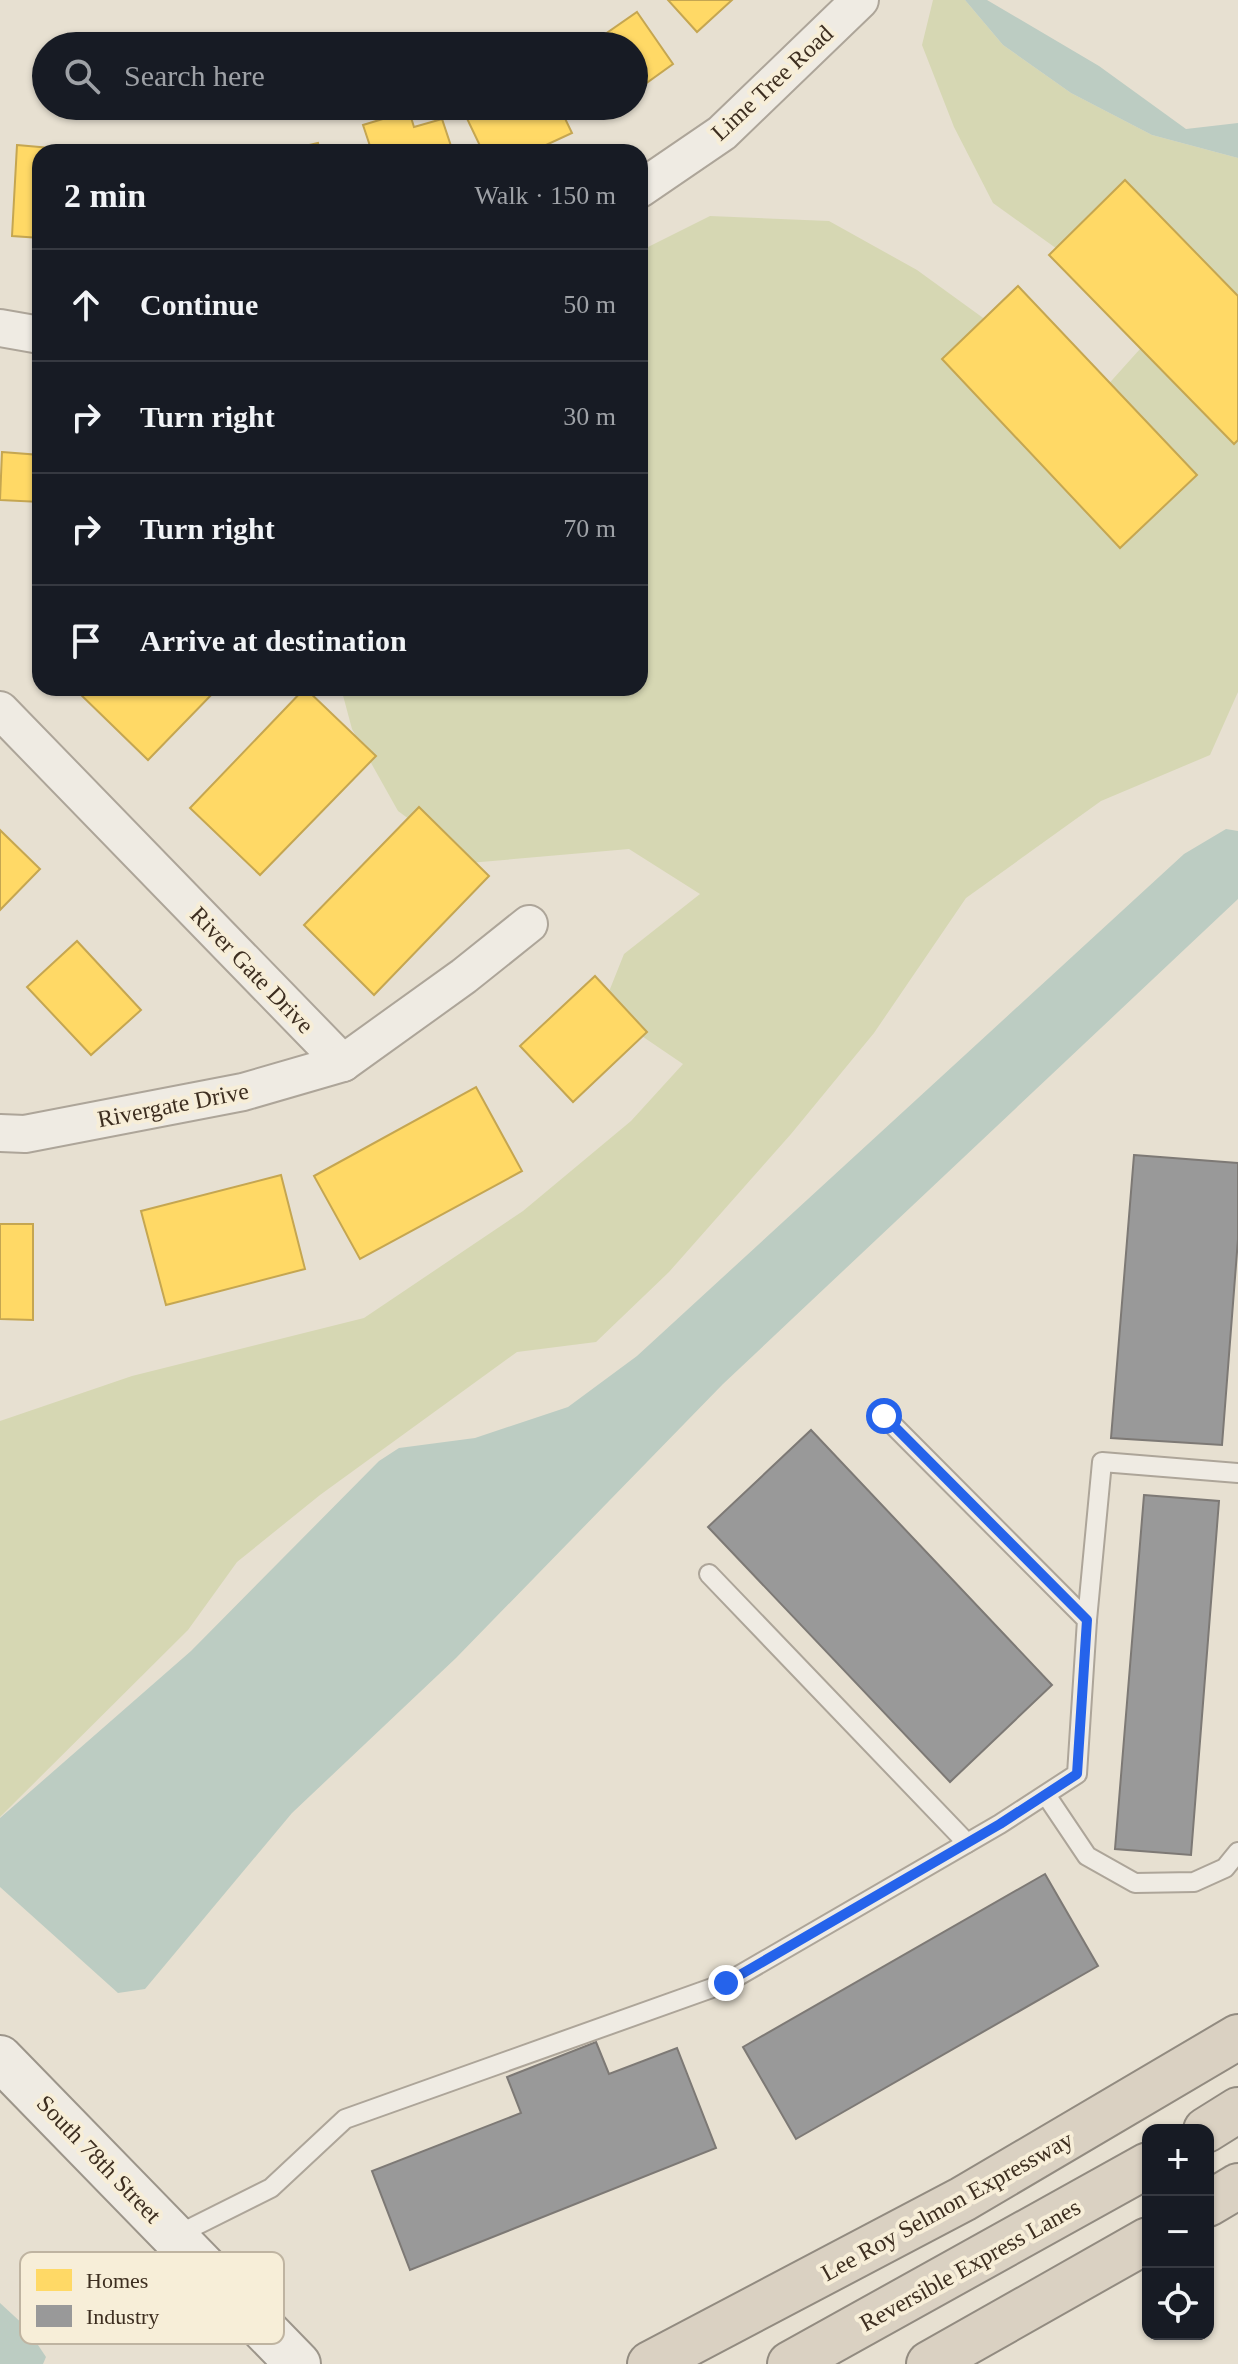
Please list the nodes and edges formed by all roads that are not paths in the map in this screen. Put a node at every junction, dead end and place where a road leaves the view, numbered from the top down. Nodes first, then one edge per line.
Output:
1 (860, 0) edge
2 (648, 184) edge
3 (0, 328) edge
4 (32, 334) edge
5 (0, 710) edge
6 (529, 924) dead end
7 (343, 1063) junction
8 (0, 1133) edge
9 (884, 1416) dead end
10 (1238, 1473) edge
11 (709, 1574) dead end
12 (1087, 1620) junction
13 (1046, 1795) junction
14 (967, 1843) junction
15 (1238, 1852) edge
16 (1238, 2037) edge
17 (0, 2058) edge
18 (1238, 2110) edge
19 (1214, 2125) edge
20 (1142, 2168) edge
21 (1238, 2186) edge
22 (1214, 2200) edge
23 (175, 2236) junction
24 (1142, 2243) edge
25 (190, 2252) edge
26 (279, 2344) edge
27 (298, 2364) edge
28 (650, 2364) edge
29 (790, 2364) edge
30 (929, 2364) edge

1 - 2 street, Lime Tree Road
3 - 4 street
5 - 7 street, River Gate Drive
6 - 7 street
7 - 8 street, Rivergate Drive
9 - 12 lane
10 - 12 lane
11 - 14 lane
12 - 13 lane
13 - 14 lane
13 - 15 lane
14 - 23 lane
16 - 28 highway, Lee Roy Selmon Expressway
17 - 23 street, South 78th Street
18 - 19 highway
20 - 29 highway, Reversible Express Lanes
21 - 22 highway
23 - 25 street, South 78th Street
24 - 30 highway
26 - 27 street, South 78th Street

